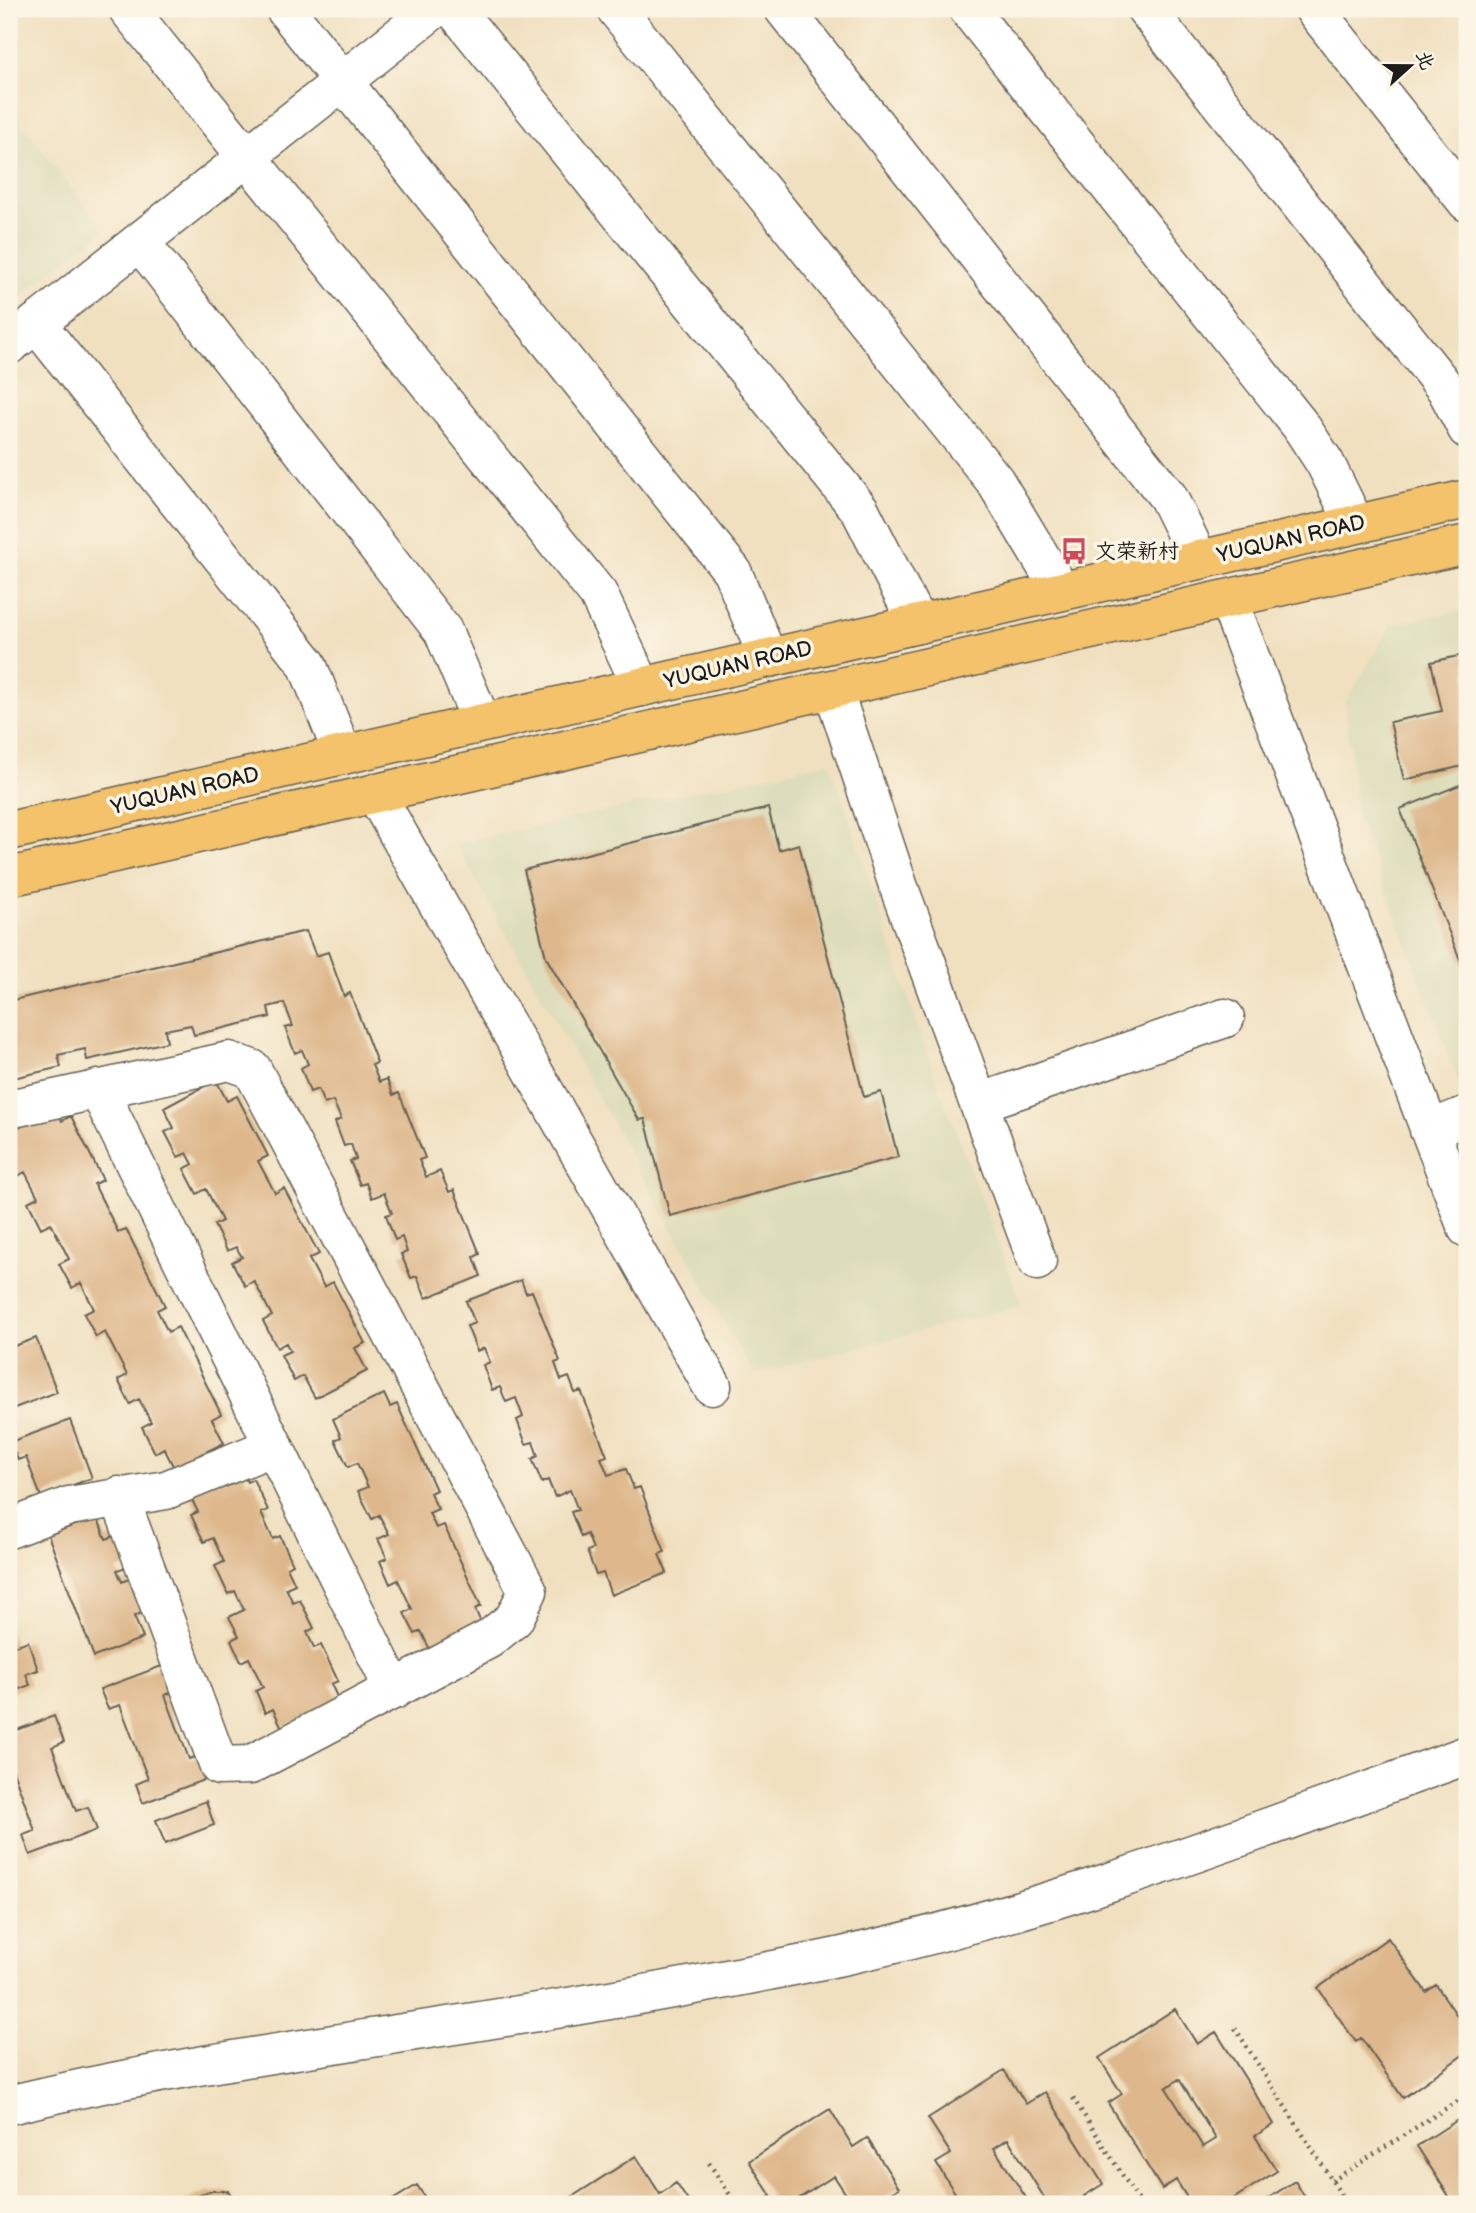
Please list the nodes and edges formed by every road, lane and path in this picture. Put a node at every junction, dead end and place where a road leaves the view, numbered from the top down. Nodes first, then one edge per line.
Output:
1 (128, 9) edge
2 (285, 9) edge
3 (435, 9) edge
4 (454, 9) edge
5 (616, 9) edge
6 (784, 9) edge
7 (968, 9) edge
8 (1146, 9) edge
9 (1314, 9) edge
10 (343, 81) junction
11 (246, 158) junction
12 (1467, 202) edge
13 (139, 242) junction
14 (22, 334) edge
15 (1467, 429) edge
16 (1467, 499) edge
17 (1355, 524) junction
18 (1467, 544) edge
19 (1199, 560) junction
20 (1061, 591) junction
21 (1228, 599) junction
22 (918, 624) junction
23 (768, 658) junction
24 (642, 687) junction
25 (833, 689) junction
26 (482, 723) junction
27 (342, 755) junction
28 (375, 793) junction
29 (9, 831) edge
30 (9, 877) edge
31 (1225, 1018) dead end
32 (98, 1089) junction
33 (979, 1103) junction
34 (9, 1109) edge
35 (1467, 1115) edge
36 (1429, 1130) junction
37 (1467, 1228) edge
38 (1037, 1261) dead end
39 (712, 1386) dead end
40 (274, 1446) junction
41 (119, 1496) junction
42 (9, 1529) edge
43 (394, 1690) junction
44 (1467, 1755) edge
45 (1235, 2028) dead end
46 (1467, 2095) edge
47 (1073, 2098) dead end
48 (9, 2105) edge
49 (709, 2163) dead end
50 (1332, 2182) junction
51 (736, 2204) edge
52 (1141, 2204) edge
53 (1347, 2204) edge

1 - 11 street
2 - 10 street
3 - 10 street
4 - 22 street
5 - 20 street
6 - 19 street
7 - 17 street
8 - 15 street
9 - 12 street
10 - 11 street
10 - 23 street
11 - 13 street
11 - 24 street
13 - 14 street
13 - 26 street
14 - 27 street
16 - 17 main road, YUQUAN ROAD
17 - 19 main road, YUQUAN ROAD
18 - 21 main road
19 - 20 main road, YUQUAN ROAD
20 - 22 main road, YUQUAN ROAD
21 - 25 main road
21 - 36 street
22 - 23 main road, YUQUAN ROAD
23 - 24 main road, YUQUAN ROAD
24 - 26 main road, YUQUAN ROAD
25 - 28 main road
25 - 33 street
26 - 27 main road, YUQUAN ROAD
27 - 29 main road, YUQUAN ROAD
28 - 30 main road
28 - 39 street
31 - 33 street
32 - 34 street
32 - 40 street
32 - 43 street
33 - 38 street
35 - 36 street
36 - 37 street
40 - 41 street
40 - 43 street
41 - 42 street
41 - 43 street
44 - 48 street
45 - 50 path
46 - 50 path
47 - 52 path
49 - 51 path
50 - 53 path

